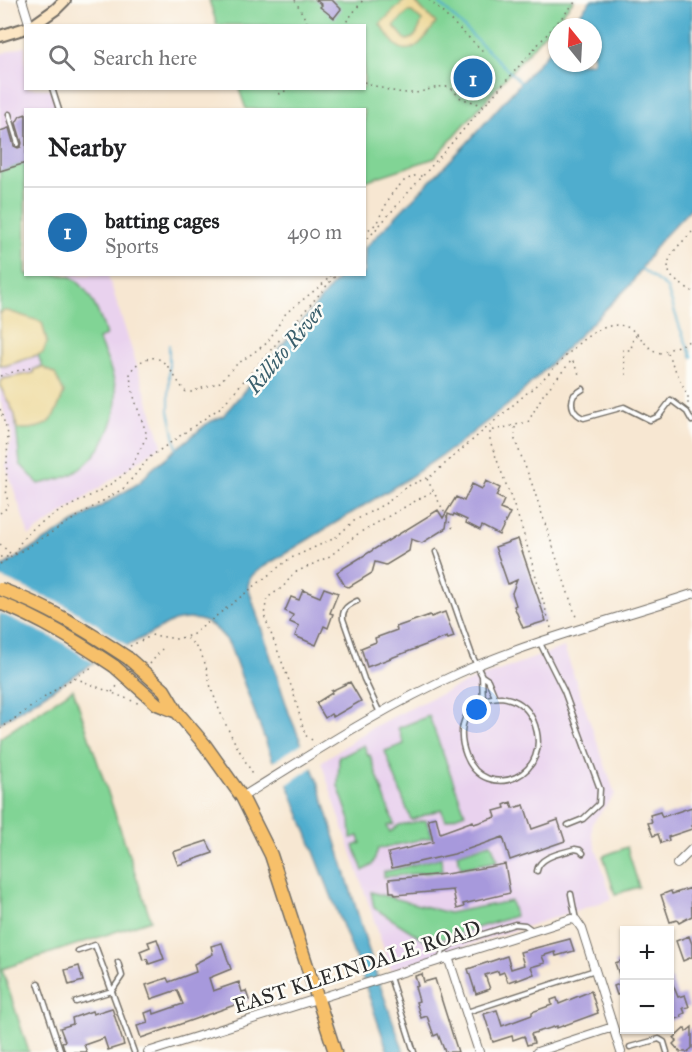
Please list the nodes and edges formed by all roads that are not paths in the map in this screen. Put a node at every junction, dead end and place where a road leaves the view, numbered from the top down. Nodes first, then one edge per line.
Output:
1 (22, 0) edge
2 (65, 0) edge
3 (30, 24) edge
4 (34, 24) edge
5 (24, 29) edge
6 (0, 36) edge
7 (53, 90) edge
8 (57, 108) edge
9 (9, 114) dead end
10 (18, 144) dead end
11 (584, 389) dead end
12 (692, 421) edge
13 (436, 552) dead end
14 (0, 589) edge
15 (692, 594) edge
16 (357, 601) dead end
17 (0, 603) edge
18 (540, 643) junction
19 (477, 666) junction
20 (482, 676) junction
21 (495, 697) junction
22 (483, 701) junction
23 (177, 712) junction
24 (380, 713) junction
25 (242, 797) junction
26 (568, 825) dead end
27 (692, 849) edge
28 (583, 854) dead end
29 (676, 864) dead end
30 (537, 871) dead end
31 (571, 894) dead end
32 (576, 920) junction
33 (532, 931) junction
34 (78, 951) dead end
35 (448, 957) junction
36 (440, 960) junction
37 (118, 962) dead end
38 (595, 970) junction
39 (390, 977) junction
40 (38, 983) dead end
41 (112, 991) junction
42 (319, 999) junction
43 (76, 1002) dead end
44 (466, 1012) junction
45 (613, 1027) junction
46 (630, 1047) dead end
47 (166, 1049) edge
48 (62, 1052) edge
49 (135, 1052) edge
50 (148, 1052) edge
51 (335, 1052) edge
52 (414, 1052) edge
53 (478, 1052) edge
54 (537, 1052) edge
55 (621, 1052) edge
56 (667, 1052) edge

1 - 3 street
2 - 4 street
5 - 6 street
7 - 8 lane
9 - 10 lane
11 - 12 lane
13 - 19 lane
14 - 23 main road, bridge
15 - 18 street
16 - 24 lane
17 - 23 main road, bridge
18 - 19 street
18 - 26 lane
19 - 20 lane
19 - 24 street
20 - 21 lane
20 - 22 lane
21 - 22 lane
21 - 22 lane
23 - 25 main road
24 - 25 street
25 - 42 main road
27 - 29 street
28 - 30 lane
31 - 32 lane
32 - 33 street, EAST KLEINDALE ROAD
32 - 38 street
33 - 35 street, EAST KLEINDALE ROAD
33 - 36 lane
34 - 41 lane
35 - 36 street, EAST KLEINDALE ROAD
35 - 44 street
36 - 39 street, EAST KLEINDALE ROAD
37 - 41 lane
38 - 44 lane
38 - 45 street
39 - 42 street, EAST KLEINDALE ROAD
39 - 52 lane
40 - 48 lane
41 - 43 lane
41 - 49 lane
42 - 47 street, EAST KLEINDALE ROAD
42 - 51 main road
44 - 53 street
45 - 54 street
45 - 55 street
46 - 56 lane
47 - 50 street, EAST KLEINDALE ROAD

